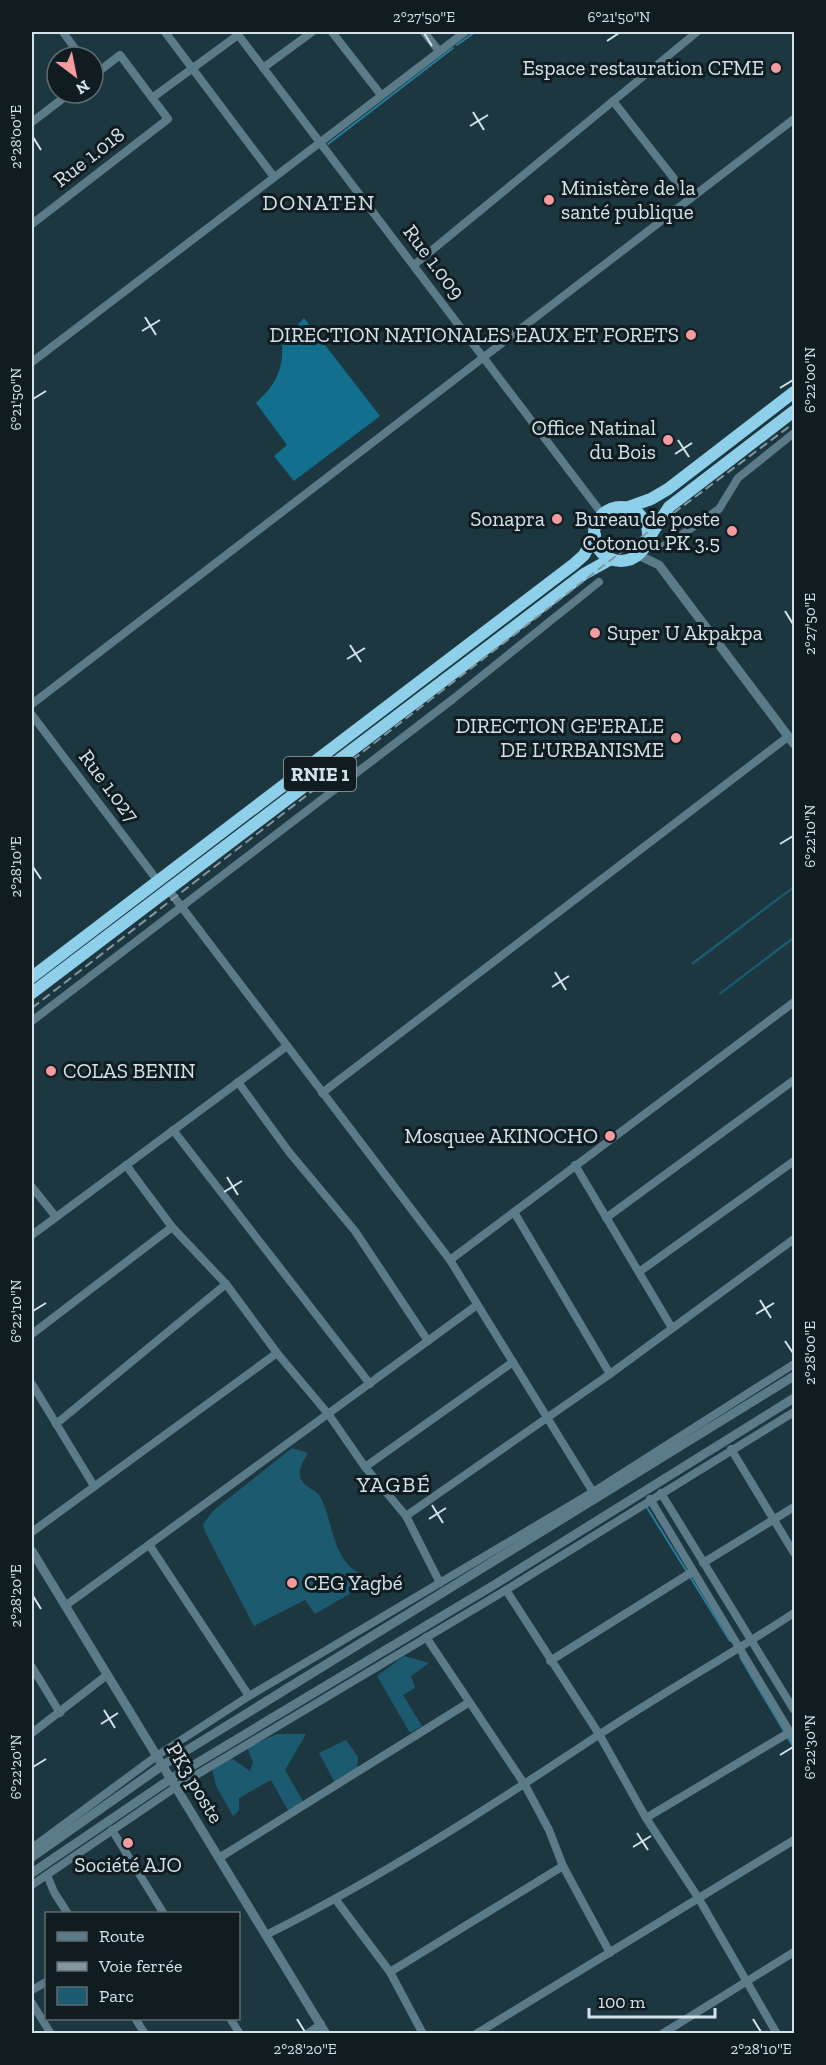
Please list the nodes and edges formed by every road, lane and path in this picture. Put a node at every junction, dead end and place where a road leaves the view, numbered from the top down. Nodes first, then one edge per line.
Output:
1 (63, 32) edge
2 (165, 32) edge
3 (312, 32) edge
4 (332, 32) edge
5 (424, 32) edge
6 (465, 32) edge
7 (697, 32) edge
8 (237, 33) edge
9 (72, 45) edge
10 (439, 51) junction
11 (105, 66) edge
12 (263, 68) junction
13 (193, 69) junction
14 (381, 95) junction
15 (152, 98) junction
16 (613, 101) junction
17 (54, 105) edge
18 (795, 119) edge
19 (32, 122) edge
20 (320, 142) junction
21 (274, 177) junction
22 (690, 199) junction
23 (32, 225) edge
24 (414, 265) junction
25 (483, 358) junction
26 (32, 362) edge
27 (795, 392) edge
28 (795, 411) edge
29 (795, 433) edge
30 (626, 508) junction
31 (603, 515) junction
32 (595, 535) junction
33 (644, 548) junction
34 (611, 559) junction
35 (599, 582) dead end
36 (32, 704) edge
37 (32, 715) edge
38 (792, 740) edge
39 (157, 880) junction
40 (168, 889) junction
41 (180, 906) junction
42 (32, 978) edge
43 (32, 993) edge
44 (794, 1002) edge
45 (32, 1021) edge
46 (287, 1046) junction
47 (795, 1080) edge
48 (238, 1082) junction
49 (322, 1093) junction
50 (173, 1130) junction
51 (795, 1161) edge
52 (126, 1165) junction
53 (575, 1166) junction
54 (32, 1186) edge
55 (514, 1212) junction
56 (56, 1217) junction
57 (606, 1218) junction
58 (172, 1227) junction
59 (32, 1235) edge
60 (795, 1239) edge
61 (450, 1260) junction
62 (639, 1272) junction
63 (226, 1284) junction
64 (477, 1305) junction
65 (672, 1328) junction
66 (32, 1334) edge
67 (428, 1341) junction
68 (277, 1353) junction
69 (513, 1362) junction
70 (795, 1364) edge
71 (610, 1374) junction
72 (795, 1376) edge
73 (32, 1384) edge
74 (370, 1384) junction
75 (795, 1398) edge
76 (795, 1412) edge
77 (329, 1415) junction
78 (548, 1418) junction
79 (56, 1424) junction
80 (731, 1449) junction
81 (365, 1467) junction
82 (94, 1486) junction
83 (593, 1492) junction
84 (661, 1493) junction
85 (650, 1499) junction
86 (795, 1507) edge
87 (406, 1516) junction
88 (773, 1519) junction
89 (32, 1532) edge
90 (150, 1546) junction
91 (32, 1551) edge
92 (795, 1553) edge
93 (703, 1563) junction
94 (692, 1572) junction
95 (440, 1583) junction
96 (506, 1590) junction
97 (65, 1606) junction
98 (795, 1612) edge
99 (426, 1637) junction
100 (750, 1642) junction
101 (739, 1649) junction
102 (550, 1661) junction
103 (32, 1667) edge
104 (107, 1675) junction
105 (249, 1696) junction
106 (468, 1703) junction
107 (795, 1710) edge
108 (60, 1713) junction
109 (32, 1733) edge
110 (599, 1734) junction
111 (792, 1736) edge
112 (158, 1755) junction
113 (163, 1765) junction
114 (174, 1782) junction
115 (525, 1785) junction
116 (646, 1818) junction
117 (112, 1830) junction
118 (795, 1840) edge
119 (32, 1848) edge
120 (32, 1857) edge
121 (219, 1858) junction
122 (563, 1866) junction
123 (32, 1873) edge
124 (47, 1875) junction
125 (32, 1885) edge
126 (699, 1899) junction
127 (336, 1900) junction
128 (67, 1912) edge
129 (163, 1912) edge
130 (266, 1935) junction
131 (795, 1952) edge
132 (610, 1953) junction
133 (390, 1972) junction
134 (747, 1980) junction
135 (32, 2003) edge
136 (136, 2020) edge
137 (231, 2020) edge
138 (321, 2024) junction
139 (51, 2034) edge
140 (145, 2034) edge
141 (240, 2034) edge
142 (307, 2034) edge
143 (326, 2034) edge
144 (423, 2034) edge
145 (476, 2034) edge
146 (662, 2034) edge
147 (777, 2034) edge

1 - 9 street
2 - 13 street
3 - 12 street
4 - 14 street
5 - 10 street
6 - 10 street
7 - 16 street
8 - 12 street, Rue 1.009
8 - 13 street
10 - 14 street
11 - 15 street
12 - 20 street, Rue 1.009
13 - 15 street
13 - 21 street
14 - 20 street
15 - 23 street, Rue 1.018
16 - 22 street
16 - 24 street
17 - 19 street
18 - 22 street
20 - 21 street
20 - 24 street, Rue 1.009
21 - 26 street
22 - 25 street
24 - 25 street, Rue 1.009
25 - 31 street, Rue 1.009
25 - 36 street
27 - 30 highway
28 - 33 highway
29 - 33 street
30 - 31 highway
30 - 33 highway
31 - 32 highway, RNIE 1
32 - 34 highway
32 - 39 highway, RNIE 1
33 - 34 highway, RNIE 1
33 - 38 street
34 - 40 highway, RNIE 1
35 - 41 street
37 - 39 street, Rue 1.027
38 - 49 street
39 - 42 highway, RNIE 1
40 - 41 street
40 - 43 highway, RNIE 1
41 - 45 street
41 - 46 street
44 - 53 street
46 - 48 street
46 - 49 street
47 - 57 street
48 - 50 street
48 - 67 street
49 - 61 street
50 - 52 street
50 - 74 street
51 - 62 street
52 - 56 street
52 - 58 street
53 - 55 street
53 - 57 street
54 - 56 street
55 - 61 street
55 - 71 street
56 - 59 street
57 - 62 street
58 - 63 street
58 - 66 street
60 - 65 street
61 - 64 street
62 - 65 street
63 - 68 street
63 - 79 street
64 - 67 street
64 - 69 street
65 - 71 street
67 - 74 street
68 - 77 street
68 - 82 street
69 - 78 street
69 - 81 street
70 - 83 street
71 - 78 street
72 - 113 street
73 - 79 street
74 - 77 street
75 - 114 street
76 - 80 street
77 - 81 street
77 - 90 street
78 - 83 street
78 - 87 street
79 - 82 street
80 - 84 street
80 - 88 street
81 - 87 street
82 - 89 street
83 - 95 street
84 - 85 street
84 - 93 street
85 - 94 street
85 - 96 street
86 - 88 street
87 - 95 street
88 - 92 street
88 - 93 street
90 - 97 street
90 - 105 street
91 - 97 street, PK3 poste
93 - 100 street
94 - 101 street
94 - 102 street
95 - 105 street
96 - 99 street
96 - 102 street
97 - 104 street, PK3 poste
98 - 100 street
99 - 106 street
99 - 114 street
100 - 101 street
100 - 107 street
101 - 110 street
101 - 111 street
102 - 110 street
103 - 108 street
104 - 108 street
104 - 112 street, PK3 poste
105 - 112 street
106 - 115 street
106 - 121 street
108 - 109 street
110 - 115 street
110 - 116 street
111 - 116 street
112 - 113 street, PK3 poste
112 - 119 street
113 - 114 street, PK3 poste
113 - 120 street
114 - 117 street
114 - 121 street, PK3 poste
114 - 123 street
115 - 122 street
115 - 127 street
116 - 126 street
117 - 124 street
117 - 129 street
118 - 126 street
121 - 130 street, PK3 poste
122 - 132 street
122 - 133 street
124 - 125 street
124 - 128 street
126 - 132 street
126 - 134 street
127 - 130 street
127 - 133 street
130 - 138 street, PK3 poste
131 - 134 street
132 - 145 street
133 - 144 street
134 - 146 street
134 - 147 street
135 - 139 street
136 - 140 street
137 - 141 street
138 - 142 street
138 - 143 street, PK3 poste

